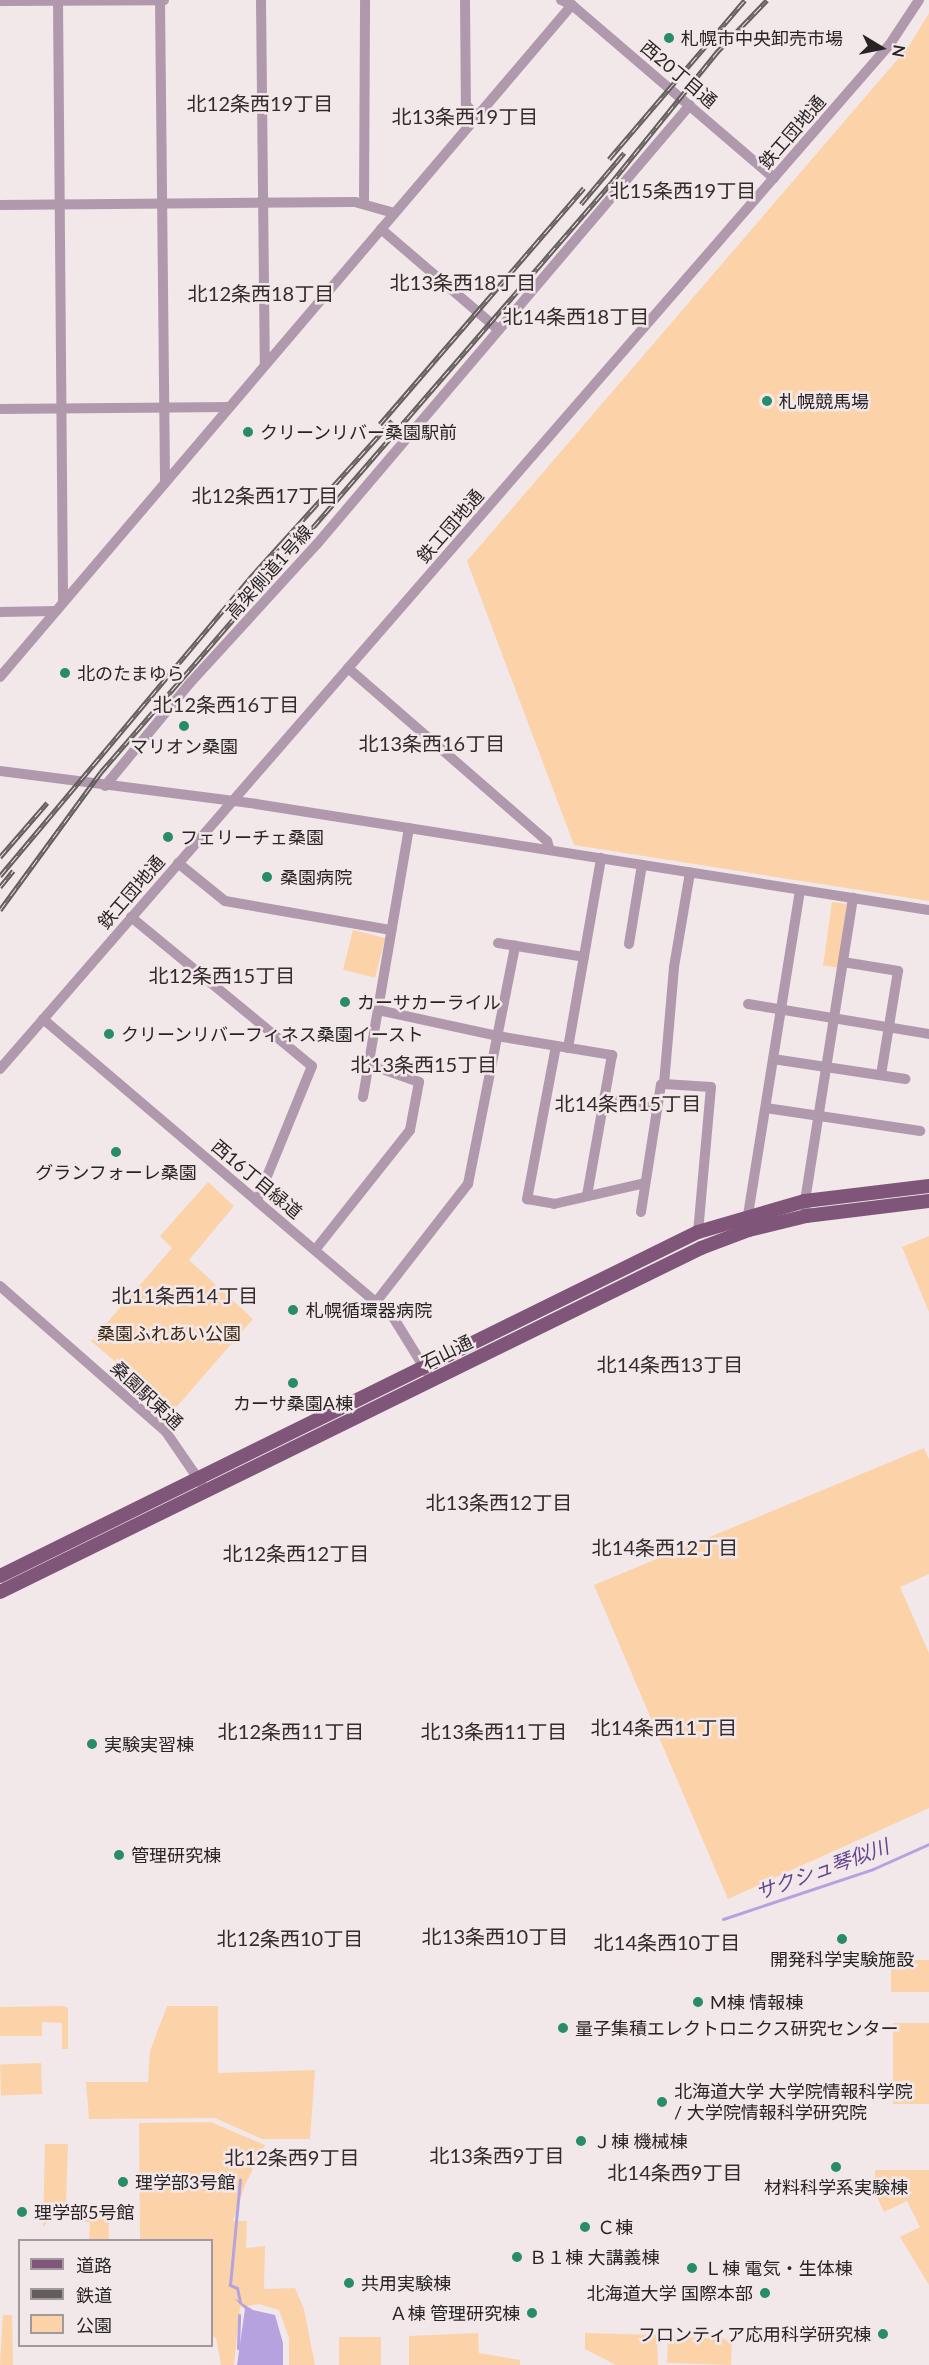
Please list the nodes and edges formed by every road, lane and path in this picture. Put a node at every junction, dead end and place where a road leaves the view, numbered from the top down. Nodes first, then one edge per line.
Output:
1 (159, 0) edge
2 (164, 0) edge
3 (261, 0) edge
4 (365, 0) edge
5 (465, 0) edge
6 (919, 0) edge
7 (0, 1) edge
8 (58, 1) edge
9 (566, 2) edge
10 (690, 105) junction
11 (477, 116) junction
12 (774, 178) junction
13 (161, 203) junction
14 (262, 203) junction
15 (364, 203) junction
16 (0, 205) edge
17 (60, 205) junction
18 (394, 213) junction
19 (381, 229) junction
20 (499, 330) junction
21 (264, 365) junction
22 (164, 407) junction
23 (229, 407) junction
24 (60, 408) junction
25 (0, 409) edge
26 (165, 482) junction
27 (63, 602) junction
28 (56, 611) junction
29 (0, 612) edge
30 (348, 668) junction
31 (0, 677) edge
32 (0, 771) edge
33 (105, 786) junction
34 (231, 803) junction
35 (409, 828) junction
36 (550, 850) junction
37 (601, 858) junction
38 (178, 863) junction
39 (642, 865) junction
40 (690, 872) junction
41 (800, 890) junction
42 (854, 898) junction
43 (929, 910) edge
44 (131, 917) junction
45 (392, 930) junction
46 (498, 943) dead end
47 (629, 944) dead end
48 (515, 946) junction
49 (584, 957) junction
50 (843, 962) junction
51 (748, 1004) dead end
52 (378, 1010) junction
53 (781, 1010) junction
54 (43, 1019) junction
55 (834, 1019) junction
56 (889, 1028) junction
57 (929, 1034) edge
58 (497, 1036) junction
59 (556, 1046) junction
60 (568, 1048) junction
61 (773, 1059) junction
62 (368, 1065) junction
63 (826, 1068) junction
64 (0, 1069) edge
65 (881, 1075) junction
66 (905, 1079) dead end
67 (664, 1084) junction
68 (363, 1097) dead end
69 (605, 1099) junction
70 (766, 1108) junction
71 (656, 1109) junction
72 (818, 1116) junction
73 (920, 1131) dead end
74 (645, 1183) junction
75 (929, 1186) edge
76 (587, 1196) junction
77 (257, 1201) junction
78 (805, 1201) junction
79 (929, 1201) edge
80 (640, 1212) dead end
81 (748, 1215) junction
82 (806, 1216) junction
83 (698, 1232) junction
84 (315, 1250) junction
85 (0, 1286) edge
86 (376, 1302) junction
87 (428, 1374) junction
88 (198, 1478) junction
89 (206, 1491) junction
90 (0, 1576) edge
91 (0, 1592) edge

1 - 2 street
1 - 8 street
1 - 13 street
3 - 14 street
4 - 15 street
5 - 11 street
6 - 12 street, 鉄工団地通
7 - 8 street
8 - 17 street
9 - 10 street, 西20丁目通
9 - 11 street
10 - 12 street, 西20丁目通
10 - 20 street, 高架側道1号線
11 - 18 street
12 - 30 street, 鉄工団地通
13 - 14 street
13 - 17 street
13 - 22 street
14 - 15 street
14 - 21 street
15 - 18 street
16 - 17 street
17 - 24 street
18 - 19 street
19 - 20 street
19 - 21 street
20 - 33 street, 高架側道1号線
21 - 23 street
22 - 23 street
22 - 24 street
22 - 26 street
23 - 26 street
24 - 25 street
24 - 27 street
26 - 27 street
27 - 28 street
28 - 29 street
28 - 31 street
30 - 34 street, 鉄工団地通
30 - 36 street
32 - 33 street
33 - 34 street
34 - 35 street
34 - 38 street, 鉄工団地通
35 - 36 street
35 - 45 street
36 - 37 street
37 - 39 street
37 - 49 street
38 - 44 street, 鉄工団地通
38 - 45 street
39 - 40 street
39 - 47 street
40 - 41 street
40 - 67 street
41 - 42 street
41 - 53 street
42 - 43 street
42 - 50 street
44 - 54 street, 鉄工団地通
44 - 77 street
45 - 52 street
46 - 48 street
48 - 49 street
48 - 58 street
49 - 60 street
50 - 55 street
50 - 56 street
51 - 53 street
52 - 58 street
52 - 62 street
53 - 55 street
53 - 61 street
54 - 64 street, 鉄工団地通
54 - 77 street, 西16丁目緑道
55 - 56 street
55 - 63 street
56 - 57 street
56 - 65 street
58 - 59 street
58 - 86 street
59 - 60 street
59 - 76 street
60 - 69 street
61 - 63 street
61 - 70 street
62 - 68 street
62 - 84 street
63 - 65 street
63 - 72 street
65 - 66 street
67 - 71 street
67 - 83 street
69 - 71 street
69 - 76 street
70 - 72 street
70 - 81 street
71 - 74 street
72 - 73 street
72 - 78 street
74 - 76 street
74 - 80 street
75 - 78 main road, 石山通
77 - 84 street, 西16丁目緑道
78 - 81 main road, 石山通
78 - 82 street
79 - 82 main road, 石山通
81 - 83 main road, 石山通
82 - 87 main road, 石山通
83 - 87 main road, 石山通
84 - 86 street, 西16丁目緑道
85 - 88 street, 桑園駅東通
86 - 87 street, 西16丁目緑道
87 - 88 main road, 石山通
87 - 89 main road, 石山通
88 - 89 street, 桑園駅東通
88 - 90 main road, 石山通
89 - 91 main road, 石山通

